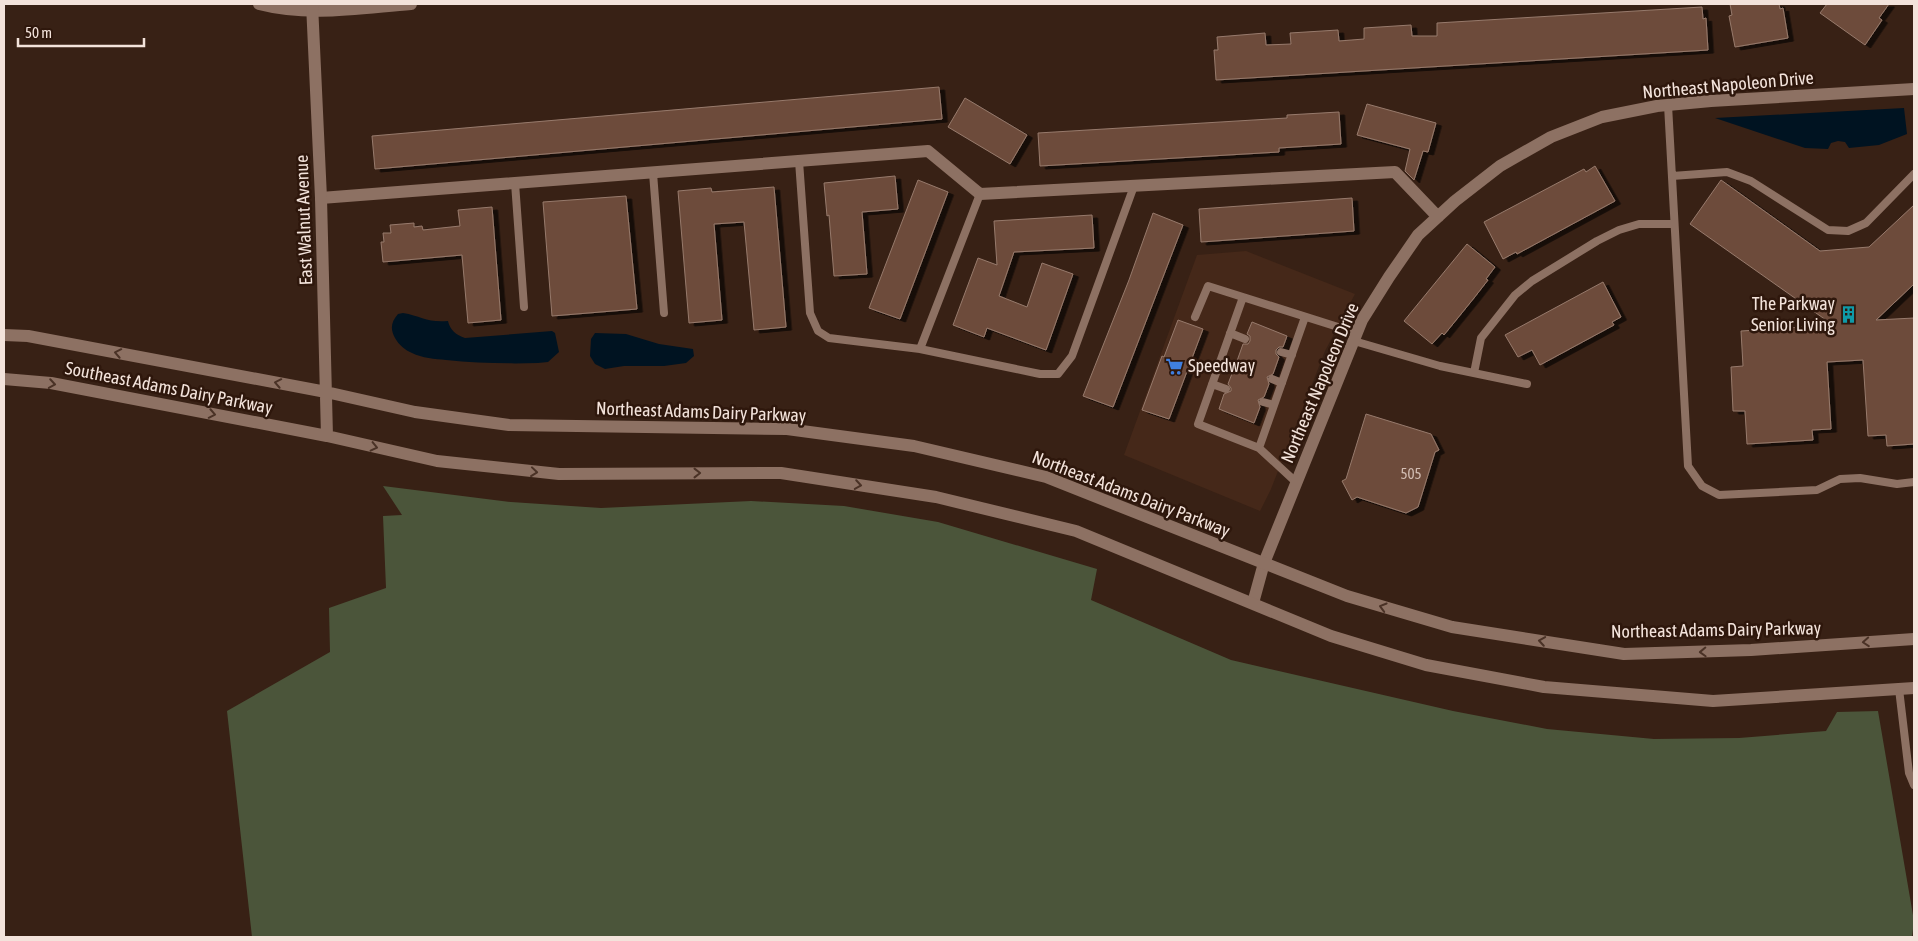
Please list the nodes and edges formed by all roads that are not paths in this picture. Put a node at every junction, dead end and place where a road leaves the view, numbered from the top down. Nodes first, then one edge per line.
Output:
1 (259, 4) edge
2 (410, 4) edge
3 (313, 8) edge
4 (1914, 89) edge
5 (1668, 105) junction
6 (799, 161) junction
7 (653, 172) junction
8 (1914, 174) edge
9 (1672, 176) junction
10 (515, 183) junction
11 (1134, 186) junction
12 (980, 194) junction
13 (321, 198) junction
14 (1438, 216) junction
15 (1674, 224) junction
16 (1243, 297) junction
17 (524, 307) dead end
18 (664, 313) dead end
19 (1195, 316) dead end
20 (1305, 317) junction
21 (1230, 333) junction
22 (4, 335) edge
23 (1356, 337) junction
24 (1245, 339) dead end
25 (920, 349) junction
26 (1282, 352) dead end
27 (1292, 355) junction
28 (1220, 361) junction
29 (1235, 366) dead end
30 (1474, 373) junction
31 (4, 379) edge
32 (1272, 379) dead end
33 (1282, 382) junction
34 (1212, 384) junction
35 (1527, 384) dead end
36 (1226, 389) dead end
37 (326, 392) junction
38 (1263, 402) dead end
39 (1274, 405) junction
40 (326, 436) junction
41 (1259, 448) junction
42 (1914, 482) edge
43 (1297, 483) junction
44 (1264, 563) junction
45 (1253, 603) junction
46 (1914, 639) edge
47 (1914, 688) edge
48 (1899, 689) junction
49 (1914, 785) edge

1 - 3 main road
2 - 3 main road
3 - 13 main road, East Walnut Avenue
4 - 5 main road, Northeast Napoleon Drive
5 - 9 lane
5 - 14 main road, Northeast Napoleon Drive
6 - 7 main road
6 - 12 main road
6 - 25 lane
7 - 10 main road
7 - 18 lane
8 - 9 lane
9 - 15 lane
10 - 13 main road
10 - 17 lane
11 - 12 main road
11 - 14 main road
11 - 25 lane
12 - 25 lane
13 - 37 main road, East Walnut Avenue
14 - 23 main road, Northeast Napoleon Drive
15 - 30 lane
15 - 42 lane
16 - 19 lane
16 - 20 lane
16 - 21 lane
20 - 23 lane
20 - 27 lane
21 - 24 lane
21 - 28 lane
37 -> 22 main road, Southeast Adams Dairy Parkway
23 - 30 lane
23 - 43 main road, Northeast Napoleon Drive
26 - 27 lane
27 - 33 lane
28 - 29 lane
28 - 34 lane
30 - 35 lane
31 -> 40 main road, Southeast Adams Dairy Parkway
32 - 33 lane
33 - 39 lane
34 - 36 lane
34 - 41 lane
37 - 40 main road, East Walnut Avenue
37 - 44 main road, Northeast Adams Dairy Parkway
38 - 39 lane
39 - 41 lane
40 -> 45 main road
41 - 43 lane
43 - 44 main road, Northeast Napoleon Drive
44 - 45 main road, Northeast Napoleon Drive
46 -> 44 main road, Northeast Adams Dairy Parkway
45 - 48 main road
47 - 48 main road
48 - 49 lane

